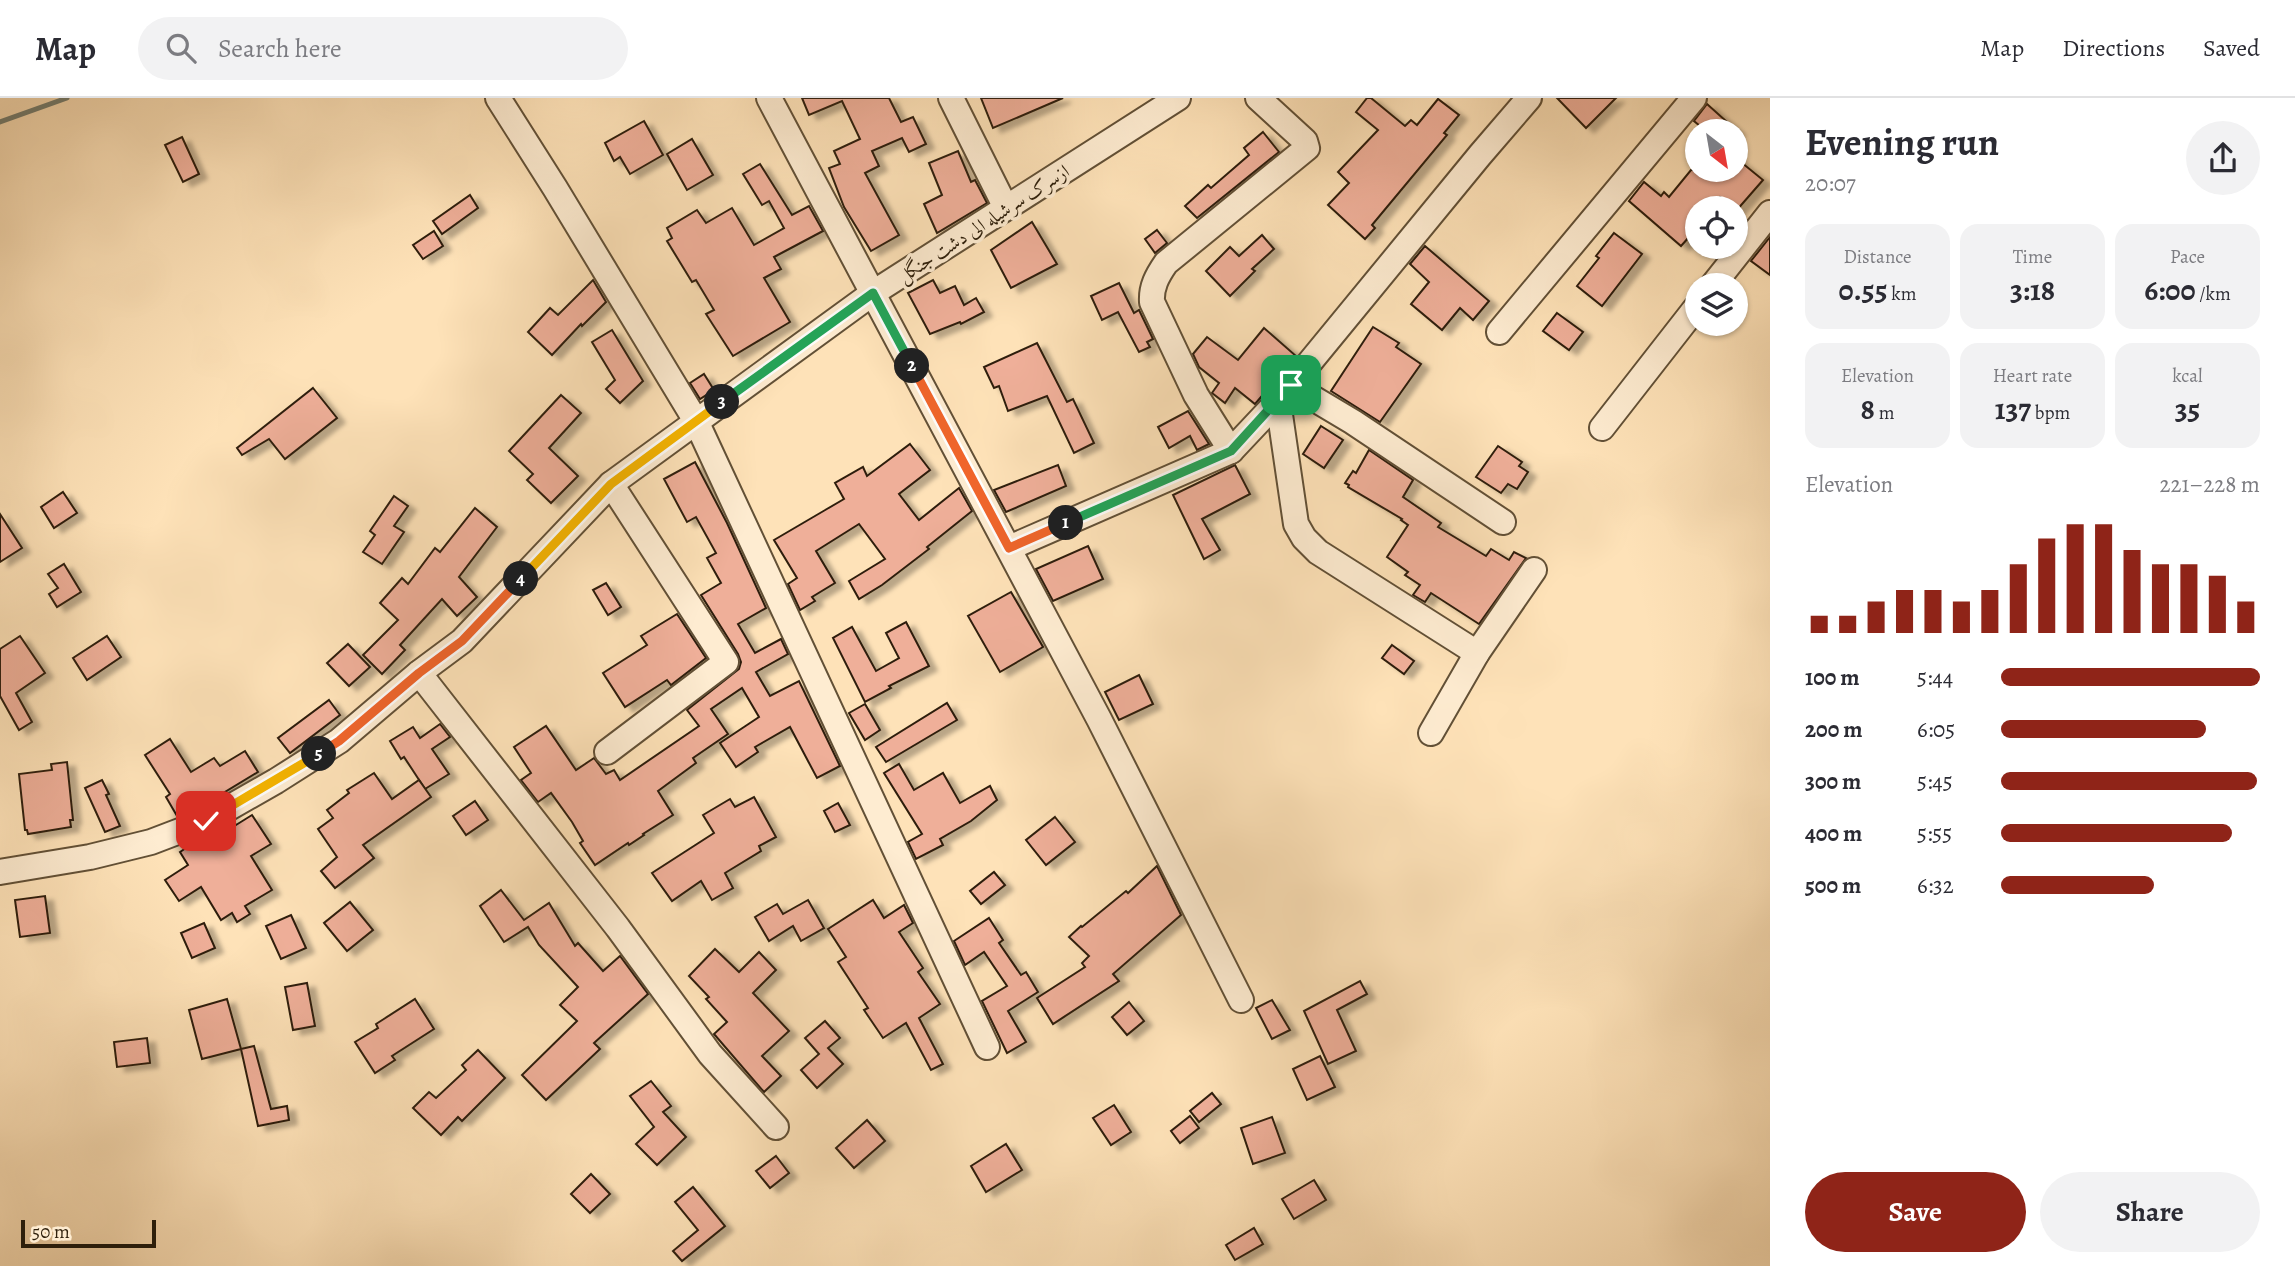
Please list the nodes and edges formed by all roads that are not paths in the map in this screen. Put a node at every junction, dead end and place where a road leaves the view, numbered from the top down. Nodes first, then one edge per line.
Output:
1 (498, 98) edge
2 (769, 98) edge
3 (951, 98) edge
4 (1178, 98) edge
5 (1258, 98) edge
6 (1529, 98) edge
7 (1694, 98) edge
8 (1006, 208) junction
9 (1770, 213) edge
10 (1722, 273) edge
11 (873, 293) junction
12 (1685, 322) edge
13 (1499, 332) dead end
14 (1285, 393) junction
15 (696, 421) junction
16 (1602, 428) dead end
17 (1231, 451) junction
18 (611, 484) junction
19 (1503, 522) dead end
20 (1009, 548) junction
21 (1534, 570) dead end
22 (1477, 653) junction
23 (419, 673) junction
24 (1430, 733) dead end
25 (607, 752) dead end
26 (0, 872) edge
27 (1241, 1000) dead end
28 (987, 1047) dead end
29 (776, 1127) dead end

1 - 15 street
2 - 11 street
3 - 8 street
4 - 8 street, ازسرک سرشیله الی دشت جنگل
5 - 17 street
6 - 14 street
7 - 13 street
8 - 11 street, ازسرک سرشیله الی دشت جنگل
9 - 10 street
11 - 15 street, ازسرک سرشیله الی دشت جنگل
11 - 20 street
12 - 16 street
14 - 17 street
14 - 19 street
14 - 22 street
15 - 18 street, ازسرک سرشیله الی دشت جنگل
15 - 28 street
17 - 20 street
18 - 23 street, ازسرک سرشیله الی دشت جنگل
18 - 25 street
20 - 27 street
21 - 22 street
22 - 24 street
23 - 26 street, ازسرک سرشیله الی دشت جنگل
23 - 29 street

